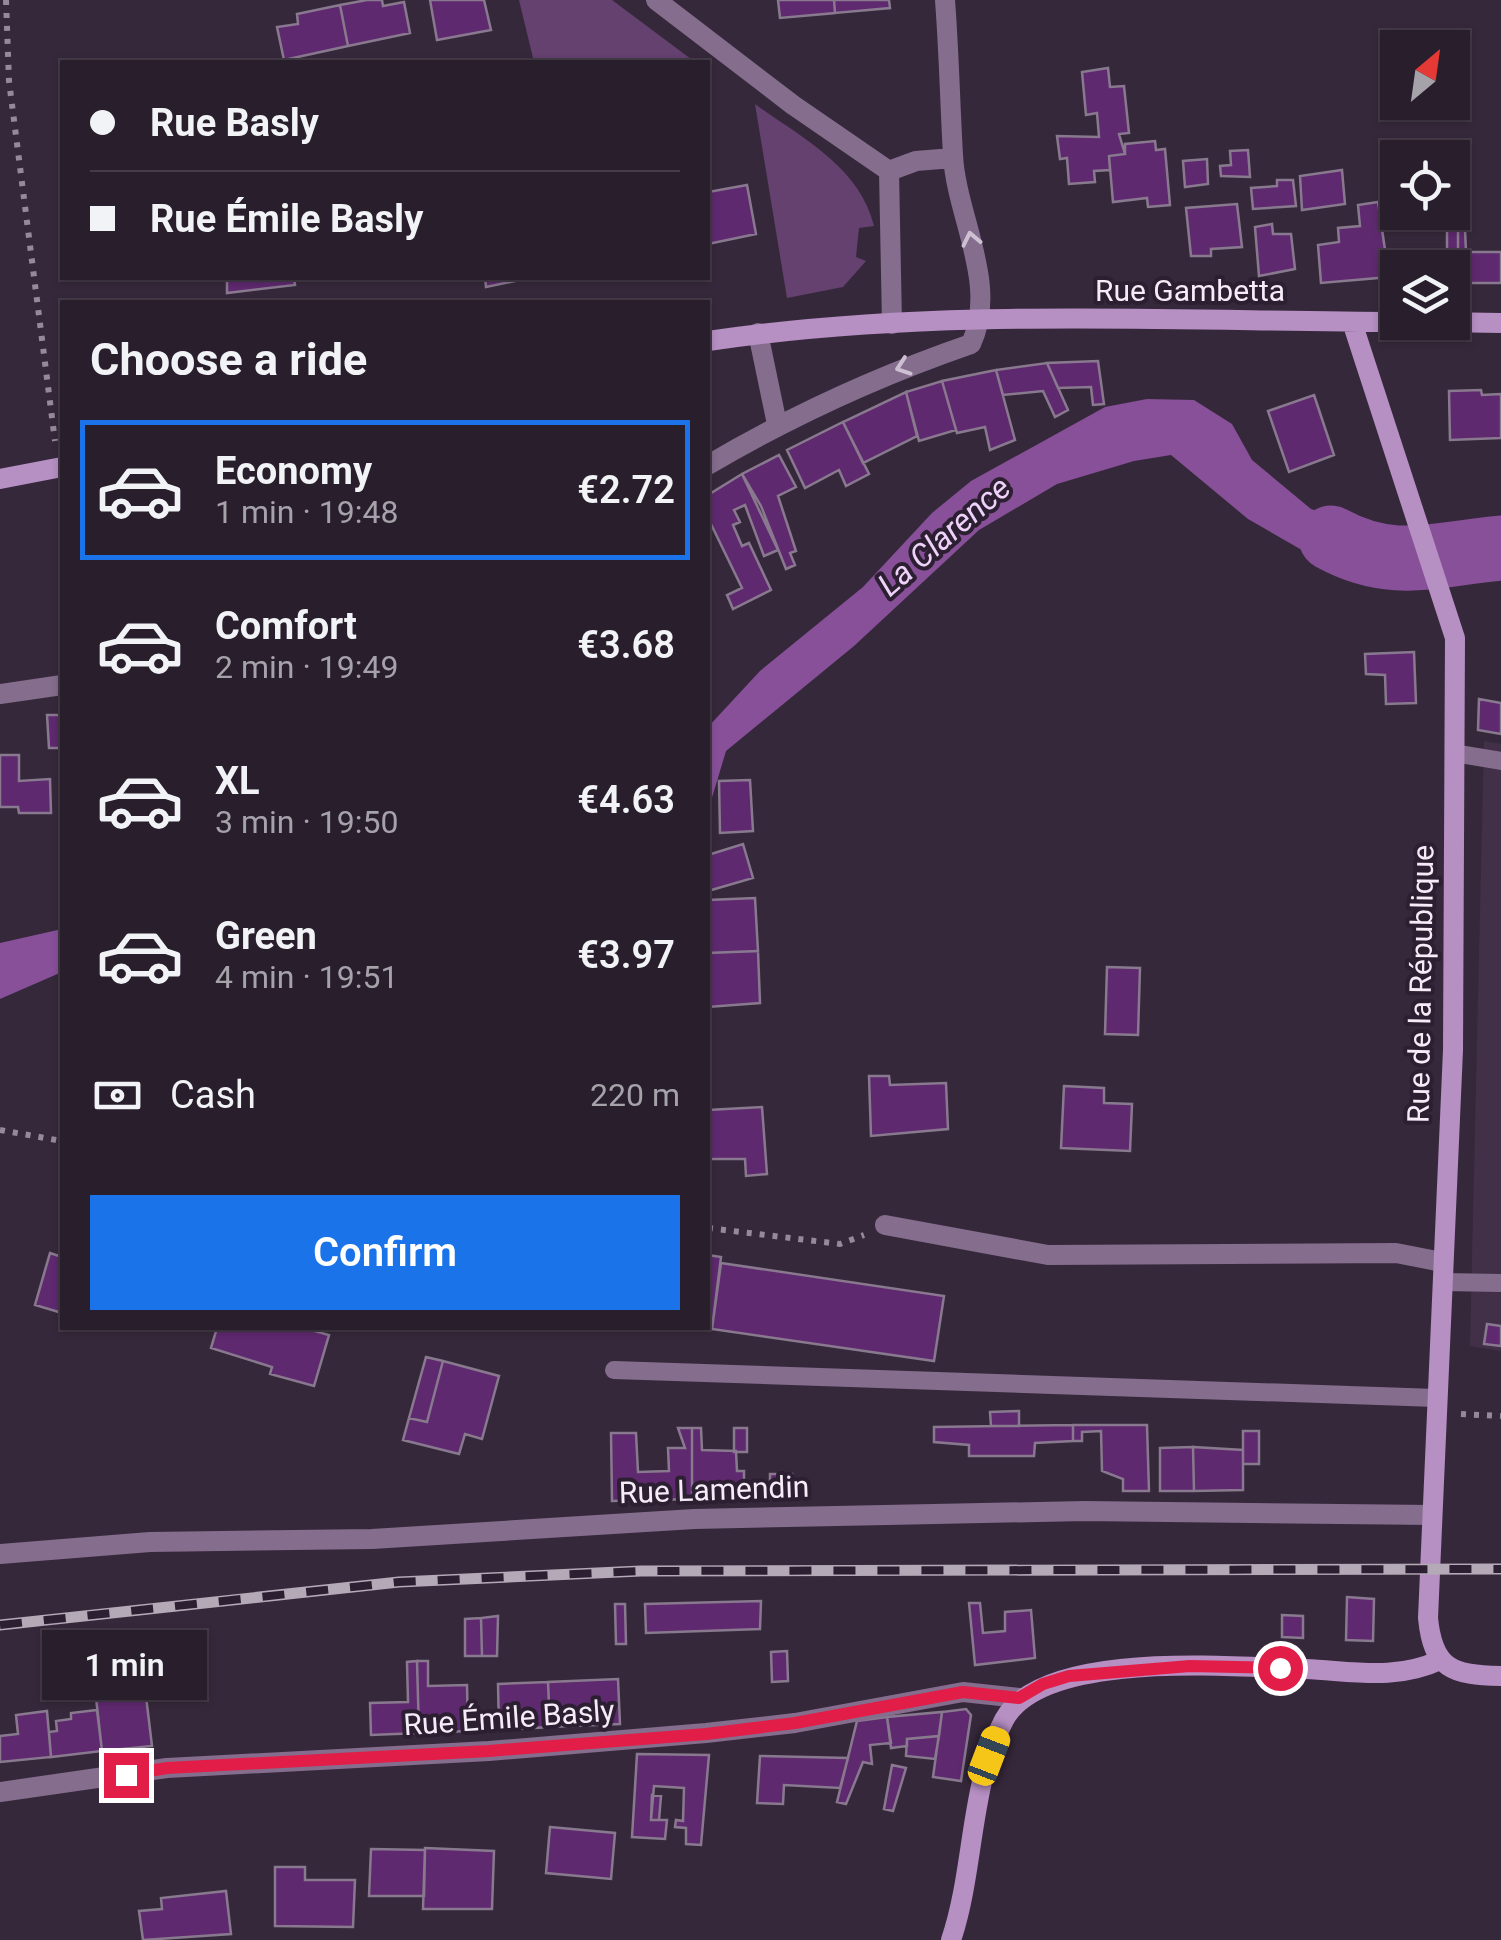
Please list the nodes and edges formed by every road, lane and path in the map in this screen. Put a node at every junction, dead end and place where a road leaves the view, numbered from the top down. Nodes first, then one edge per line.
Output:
1 (6, 0) edge
2 (656, 0) edge
3 (945, 0) edge
4 (4, 82) edge
5 (952, 158) junction
6 (890, 172) junction
7 (982, 321) junction
8 (1352, 322) junction
9 (1380, 322) edge
10 (1470, 322) edge
11 (1501, 323) edge
12 (892, 324) junction
13 (758, 333) junction
14 (710, 341) edge
15 (50, 410) dead end
16 (777, 424) junction
17 (710, 463) edge
18 (60, 467) edge
19 (0, 479) edge
20 (60, 685) edge
21 (0, 694) edge
22 (1454, 753) junction
23 (1501, 761) edge
24 (0, 1130) edge
25 (60, 1140) edge
26 (885, 1224) dead end
27 (710, 1228) edge
28 (840, 1244) dead end
29 (1442, 1272) junction
30 (1501, 1283) edge
31 (614, 1370) dead end
32 (1436, 1398) junction
33 (1432, 1516) junction
34 (0, 1554) edge
35 (1440, 1660) junction
36 (1501, 1676) edge
37 (1019, 1698) junction
38 (0, 1792) edge
39 (951, 1940) edge

1 - 4 path
2 - 6 street
3 - 5 street
4 - 15 path
5 - 6 street
7 -> 5 street
6 - 12 street
7 - 8 street, Rue Gambetta
7 - 12 street, Rue Gambetta
7 -> 16 street
8 - 9 street, Rue Gambetta
8 - 22 street, Rue de la République
10 - 11 street
12 - 13 street, Rue Gambetta
13 - 14 street, Rue Gambetta
13 - 16 street
16 - 17 street
18 - 19 street
20 - 21 street
22 - 23 lane
22 - 29 street, Rue de la République
24 - 25 path
26 - 29 street
27 - 28 path
29 - 30 lane
29 - 32 street, Rue de la République
31 - 32 lane
32 - 33 street, Rue de la République
33 - 34 street, Rue Lamendin
33 - 35 street, Rue de la République
35 - 36 street
35 - 37 street
37 - 38 street, Rue Émile Basly
37 - 39 street

